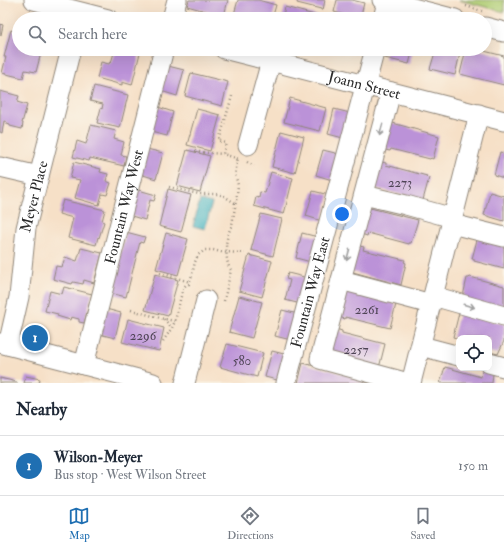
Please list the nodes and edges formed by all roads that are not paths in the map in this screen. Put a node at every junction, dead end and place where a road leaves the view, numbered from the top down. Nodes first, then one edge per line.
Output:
1 (34, 0) edge
2 (177, 0) edge
3 (384, 7) edge
4 (70, 12) edge
5 (174, 12) edge
6 (459, 12) edge
7 (492, 24) edge
8 (504, 32) edge
9 (69, 56) edge
10 (162, 56) edge
11 (251, 56) edge
12 (373, 56) edge
13 (271, 61) junction
14 (365, 85) junction
15 (391, 92) junction
16 (479, 114) junction
17 (504, 121) edge
18 (242, 152) road end
19 (0, 167) edge
20 (39, 176) junction
21 (364, 195) junction
22 (453, 219) junction
23 (504, 227) edge
24 (504, 237) edge
25 (341, 280) junction
26 (215, 300) road end
27 (432, 300) junction
28 (504, 316) edge
29 (4, 344) edge
30 (420, 346) junction
31 (456, 355) edge
32 (492, 364) edge
33 (84, 365) junction
34 (504, 367) edge
35 (147, 382) edge
36 (185, 383) edge
37 (286, 383) edge
38 (408, 383) edge
39 (411, 383) edge

1 - 4 street
2 - 5 street
3 - 6 street
7 - 8 street
9 - 20 street, Meyer Place
10 - 33 street, Fountain Way West
11 - 13 street, Joann Street
12 - 14 street, Fountain Way East
13 - 14 street, Joann Street
13 - 18 street
14 - 15 street, Joann Street
14 - 37 street, Fountain Way East
15 - 16 street, Joann Street
15 -> 21 street
16 - 17 street, Joann Street
16 - 22 street
19 - 20 street
20 - 29 street, Meyer Place
21 - 22 street
21 -> 25 street
22 - 23 street
22 - 24 street
22 - 27 street
25 - 27 street
25 - 38 street
26 - 36 street
27 -> 28 street
27 - 30 street
29 - 33 street
30 - 31 street
30 - 39 street
32 - 34 street
33 - 35 street

